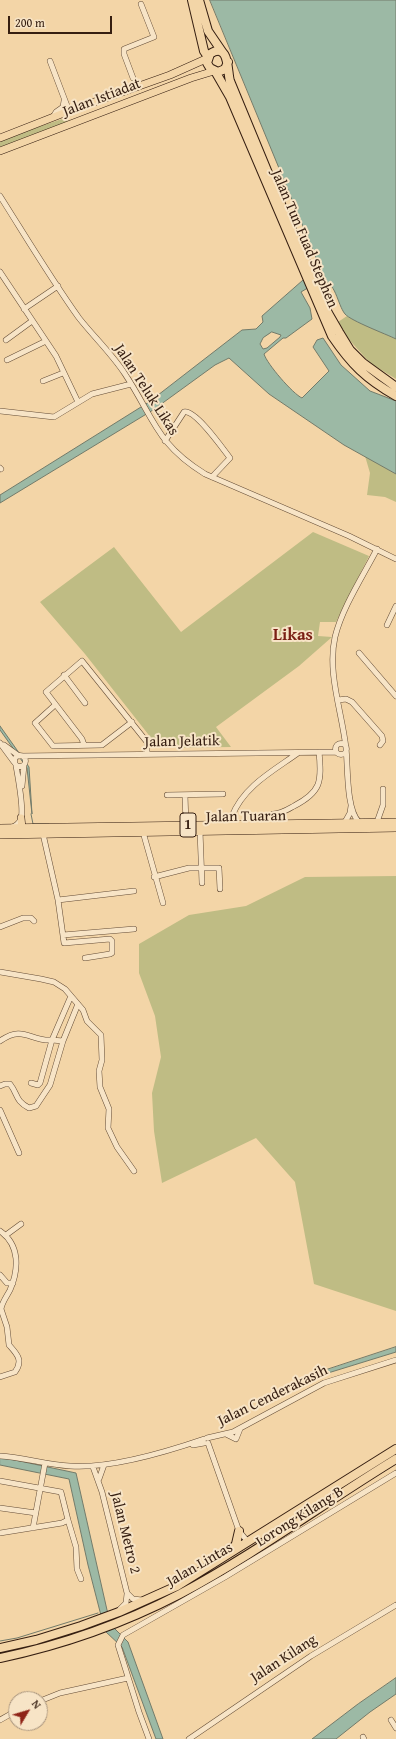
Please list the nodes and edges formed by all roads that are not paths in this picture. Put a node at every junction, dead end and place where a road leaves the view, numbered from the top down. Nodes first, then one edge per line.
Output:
1 (192, 0) edge
2 (199, 0) edge
3 (141, 4) dead end
4 (208, 57) junction
5 (227, 58) junction
6 (50, 61) dead end
7 (186, 68) junction
8 (214, 71) junction
9 (133, 78) junction
10 (191, 78) junction
11 (142, 85) junction
12 (130, 89) junction
13 (64, 99) junction
14 (78, 107) junction
15 (110, 109) junction
16 (69, 111) junction
17 (53, 117) junction
18 (0, 138) edge
19 (0, 151) edge
20 (0, 196) edge
21 (0, 272) edge
22 (308, 274) junction
23 (58, 286) junction
24 (314, 288) junction
25 (24, 309) junction
26 (32, 321) junction
27 (6, 340) dead end
28 (46, 341) junction
29 (7, 360) dead end
30 (64, 373) junction
31 (42, 381) dead end
32 (131, 384) junction
33 (396, 387) edge
34 (396, 396) edge
35 (78, 402) junction
36 (0, 411) edge
37 (165, 441) junction
38 (212, 477) junction
39 (377, 549) junction
40 (396, 559) edge
41 (396, 606) edge
42 (387, 625) dead end
43 (359, 653) dead end
44 (64, 675) junction
45 (396, 696) edge
46 (338, 700) junction
47 (85, 703) dead end
48 (55, 705) junction
49 (132, 722) junction
50 (343, 732) junction
51 (0, 742) edge
52 (84, 745) junction
53 (380, 745) dead end
54 (346, 749) junction
55 (337, 750) junction
56 (299, 752) junction
57 (320, 752) junction
58 (147, 754) junction
59 (43, 755) junction
60 (20, 756) junction
61 (15, 764) junction
62 (24, 764) junction
63 (347, 770) junction
64 (383, 789) dead end
65 (224, 794) dead end
66 (166, 795) dead end
67 (184, 795) junction
68 (351, 800) junction
69 (273, 814) dead end
70 (232, 816) dead end
71 (21, 818) junction
72 (345, 822) junction
73 (377, 822) junction
74 (396, 822) edge
75 (186, 825) junction
76 (360, 825) junction
77 (0, 828) edge
78 (11, 828) junction
79 (22, 828) junction
80 (32, 828) junction
81 (396, 828) edge
82 (203, 831) junction
83 (143, 832) junction
84 (61, 833) junction
85 (0, 834) edge
86 (43, 834) junction
87 (201, 869) junction
88 (154, 877) junction
89 (202, 883) dead end
90 (220, 889) dead end
91 (134, 891) dead end
92 (58, 900) junction
93 (163, 903) dead end
94 (34, 920) dead end
95 (0, 927) edge
96 (134, 929) dead end
97 (63, 935) junction
98 (85, 958) dead end
99 (0, 972) edge
100 (71, 996) junction
101 (78, 1004) junction
102 (52, 1040) junction
103 (0, 1041) edge
104 (63, 1041) junction
105 (31, 1083) dead end
106 (0, 1086) edge
107 (0, 1110) edge
108 (19, 1153) dead end
109 (134, 1171) dead end
110 (21, 1224) dead end
111 (0, 1231) edge
112 (6, 1235) junction
113 (0, 1275) edge
114 (13, 1283) junction
115 (396, 1360) edge
116 (0, 1377) edge
117 (240, 1428) junction
118 (224, 1435) junction
119 (206, 1442) junction
120 (396, 1449) edge
121 (0, 1456) edge
122 (396, 1459) edge
123 (45, 1464) junction
124 (104, 1465) junction
125 (93, 1467) junction
126 (396, 1473) edge
127 (99, 1480) junction
128 (0, 1481) edge
129 (40, 1487) junction
130 (319, 1498) junction
131 (328, 1501) junction
132 (0, 1508) edge
133 (36, 1513) junction
134 (68, 1520) junction
135 (33, 1528) junction
136 (239, 1531) junction
137 (1, 1534) edge
138 (248, 1542) junction
139 (260, 1546) junction
140 (226, 1556) junction
141 (220, 1571) junction
142 (197, 1574) junction
143 (82, 1579) dead end
144 (127, 1593) junction
145 (146, 1599) junction
146 (396, 1605) edge
147 (110, 1615) junction
148 (0, 1648) edge
149 (0, 1658) edge
150 (128, 1678) junction
151 (48, 1698) edge
152 (391, 1720) dead end
153 (396, 1728) edge
154 (149, 1739) edge
155 (189, 1739) edge

1 - 4 highway
2 - 5 highway
3 - 9 street
4 - 5 highway
4 - 7 main road, Jalan Istiadat
4 - 8 highway
5 - 8 highway
5 - 22 highway, Jalan Tun Fuad Stephen
6 - 13 street
7 - 10 main road
7 - 11 main road, Jalan Istiadat
8 - 10 main road, Jalan Istiadat
8 - 22 highway, Jalan Tun Fuad Stephen
9 - 11 street
9 - 12 street
10 - 15 main road, Jalan Istiadat
11 - 12 main road, Jalan Istiadat
12 - 14 main road, Jalan Istiadat
13 - 14 street
13 - 16 street
13 - 17 street
14 - 16 main road, Jalan Istiadat
15 - 16 main road
15 - 19 main road, Jalan Istiadat
16 - 17 main road, Jalan Istiadat
17 - 18 main road, Jalan Istiadat
20 - 23 street, Jalan Teluk Likas
21 - 25 street
22 - 24 highway, Jalan Tun Fuad Stephen
23 - 25 street
23 - 32 street, Jalan Teluk Likas
24 - 33 highway, Jalan Tun Fuad Stephen
24 - 34 highway, Jalan Tun Fuad Stephen
25 - 26 street
26 - 27 street
26 - 28 street
28 - 29 street
28 - 30 street
30 - 31 street
30 - 35 street
32 - 35 street
32 - 37 street, Jalan Teluk Likas
35 - 36 street
37 - 38 street, Jalan Teluk Likas
37 - 38 street
38 - 39 street, Jalan Teluk Likas
39 - 40 street, Jalan Teluk Likas
39 - 46 street
41 - 42 street
43 - 45 street
44 - 47 street
44 - 48 street
44 - 49 street
46 - 50 street
46 - 53 street
48 - 52 street
48 - 52 street
49 - 52 street
49 - 58 street
50 - 54 street
50 - 55 street
51 - 60 street
51 - 61 street
54 - 55 street, Jalan Jelatik
54 - 55 street
54 - 63 street
55 - 57 street, Jalan Jelatik
55 - 63 street
56 - 57 street, Jalan Jelatik
56 - 58 street, Jalan Jelatik
56 - 70 street
57 - 69 street
58 - 59 street, Jalan Jelatik
59 - 60 street, Jalan Jelatik
59 - 62 street, Jalan Jelatik
60 - 61 street
60 - 62 street
61 - 62 street
61 - 71 street
62 - 80 street
63 - 68 street
64 - 73 street
65 - 67 street
66 - 67 street
67 - 75 street
68 - 72 street
68 - 76 street
71 - 78 street
71 - 79 main road
72 - 75 main road, Jalan Tuaran / 1
72 - 76 main road
73 - 74 main road, Jalan Tuaran / 1
73 - 76 main road, Jalan Tuaran / 1
75 - 80 main road, Jalan Tuaran / 1
75 - 82 main road
76 - 81 main road, Jalan Tuaran / 1
76 - 82 main road, Jalan Tuaran / 1
77 - 78 main road, Jalan Tuaran / 1
78 - 79 main road, Jalan Tuaran / 1
79 - 80 main road, Jalan Tuaran / 1
79 - 84 main road
82 - 83 main road, Jalan Tuaran / 1
82 - 87 street
83 - 84 main road, Jalan Tuaran / 1
83 - 88 street
84 - 86 main road, Jalan Tuaran / 1
85 - 86 main road, Jalan Tuaran / 1
86 - 92 street
87 - 88 street
87 - 89 street
87 - 90 street
88 - 93 street
91 - 92 street
92 - 97 street
94 - 95 street
96 - 97 street
97 - 98 street
99 - 100 street
100 - 101 street
100 - 102 street
101 - 104 street
101 - 109 street
102 - 103 street
102 - 104 street
102 - 105 street
104 - 106 street
107 - 108 street
110 - 112 street
111 - 112 street
112 - 114 street
113 - 114 street
114 - 116 street
115 - 117 street, Jalan Cenderakasih
117 - 118 street, Jalan Cenderakasih
117 - 118 street
118 - 119 street, Jalan Cenderakasih
119 - 124 street, Jalan Cenderakasih
119 - 136 street
120 - 130 highway, Jalan Lintas
121 - 123 street, Jalan Cenderakasih
122 - 131 highway, Jalan Lintas
123 - 125 street, Jalan Cenderakasih
123 - 129 street
124 - 125 street, Jalan Cenderakasih
124 - 127 street, Jalan Metro 2
125 - 127 street, Jalan Metro 2
126 - 150 street, Lorong Kilang B
127 - 144 street, Jalan Metro 2
128 - 129 street
129 - 133 street
129 - 134 street
130 - 131 highway
130 - 138 highway, Jalan Lintas
131 - 139 highway, Jalan Lintas
132 - 133 street
133 - 135 street
134 - 135 street
134 - 143 street
135 - 137 street
136 - 138 street
136 - 140 highway
138 - 139 highway
138 - 140 highway, Jalan Lintas
139 - 141 highway, Jalan Lintas
140 - 142 highway, Jalan Lintas
141 - 142 highway
141 - 149 highway, Jalan Lintas
142 - 145 highway, Jalan Lintas
144 - 145 street, Jalan Metro 2
144 - 147 street, Jalan Metro 2
145 - 147 highway, Jalan Lintas
146 - 155 street, Jalan Kilang
147 - 148 highway, Jalan Lintas
150 - 151 street
150 - 154 street
152 - 153 street

